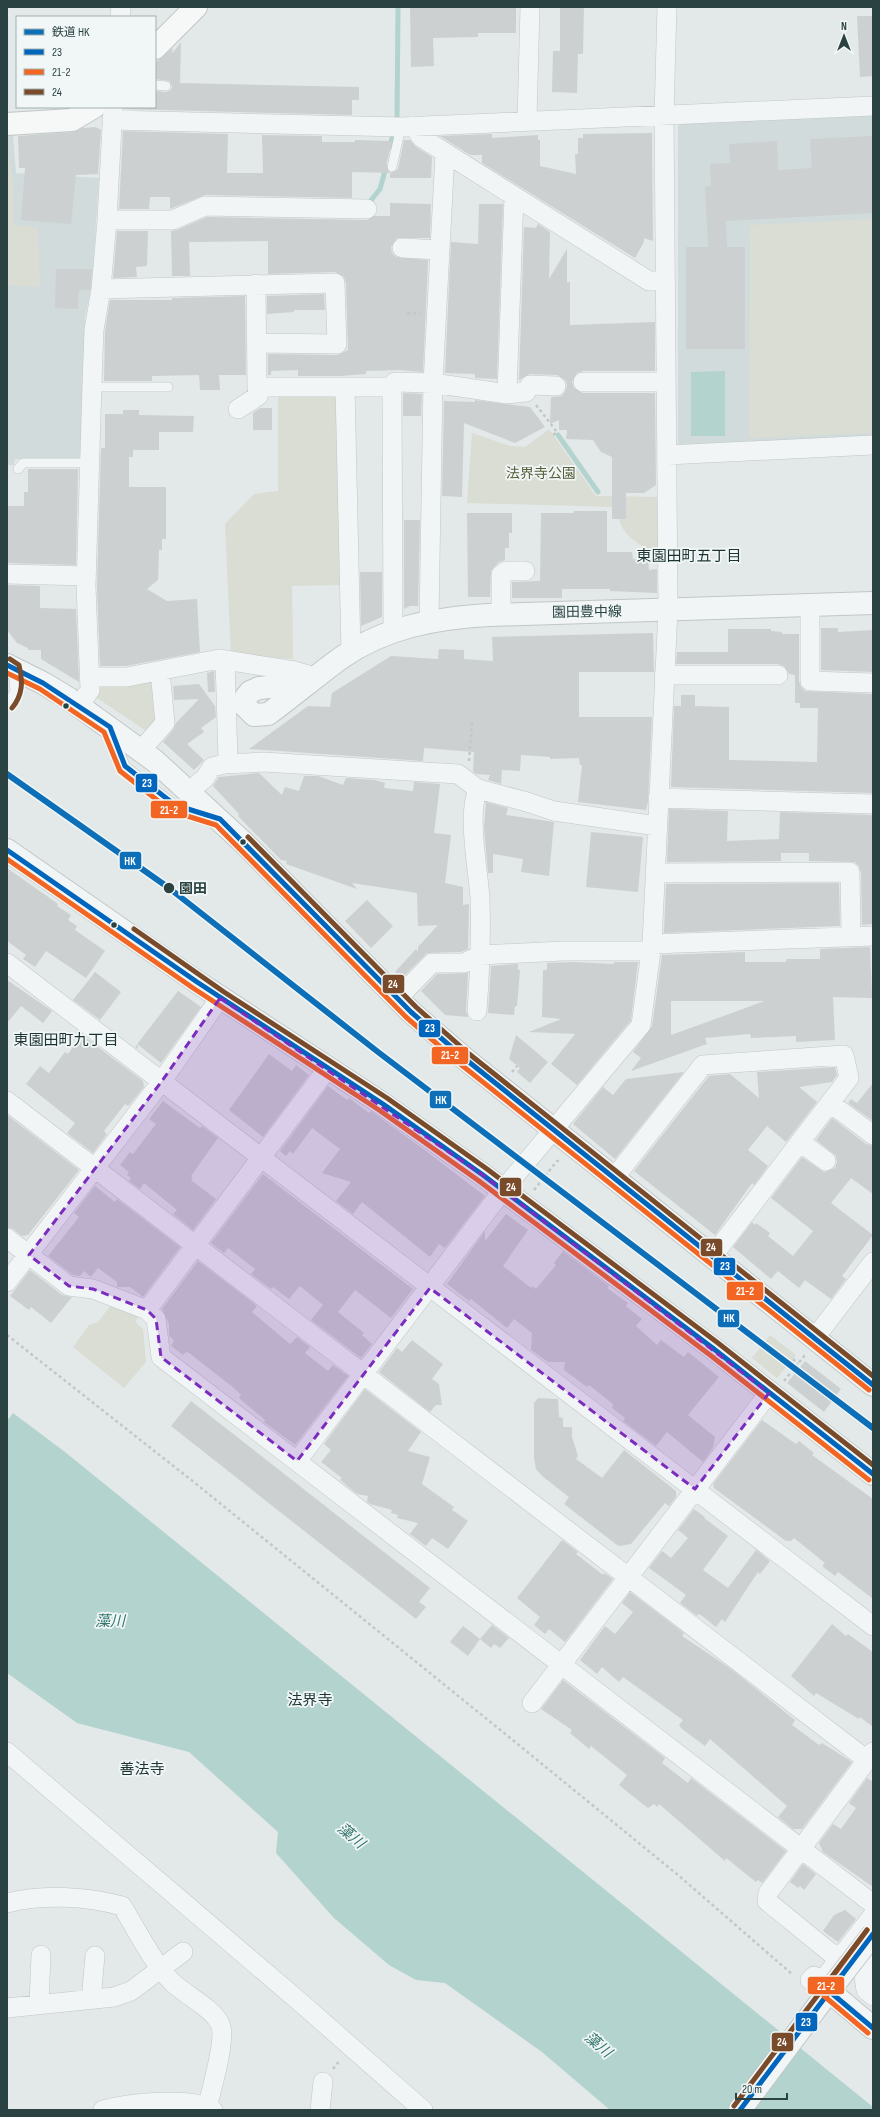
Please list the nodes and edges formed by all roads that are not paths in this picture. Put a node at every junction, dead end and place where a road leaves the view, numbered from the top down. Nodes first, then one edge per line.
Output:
1 (196, 7) edge
2 (530, 7) edge
3 (667, 7) edge
4 (156, 47) edge
5 (156, 85) edge
6 (166, 86) dead end
7 (873, 106) edge
8 (92, 108) edge
9 (112, 114) edge
10 (664, 115) junction
11 (527, 120) junction
12 (7, 124) edge
13 (409, 127) junction
14 (445, 153) junction
15 (392, 167) dead end
16 (514, 196) junction
17 (367, 209) dead end
18 (107, 220) junction
19 (402, 248) dead end
20 (440, 250) junction
21 (665, 281) junction
22 (256, 284) junction
23 (100, 289) junction
24 (257, 343) junction
25 (433, 380) junction
26 (582, 382) dead end
27 (666, 382) junction
28 (556, 386) dead end
29 (92, 387) junction
30 (168, 387) dead end
31 (258, 387) junction
32 (345, 387) junction
33 (392, 387) junction
34 (507, 394) junction
35 (238, 409) dead end
36 (873, 445) edge
37 (667, 455) junction
38 (89, 463) junction
39 (18, 469) dead end
40 (525, 571) dead end
41 (7, 574) edge
42 (86, 576) junction
43 (873, 603) edge
44 (810, 605) junction
45 (668, 610) junction
46 (502, 615) junction
47 (429, 621) junction
48 (393, 632) junction
49 (351, 652) junction
50 (225, 660) junction
51 (10, 667) edge
52 (160, 671) junction
53 (664, 674) junction
54 (778, 675) dead end
55 (90, 677) junction
56 (315, 677) joint
57 (873, 683) edge
58 (7, 703) edge
59 (79, 706) junction
60 (110, 727) junction
61 (142, 749) junction
62 (225, 764) junction
63 (473, 785) junction
64 (190, 791) junction
65 (658, 798) junction
66 (873, 804) edge
67 (220, 819) junction
68 (657, 826) junction
69 (7, 850) edge
70 (655, 873) junction
71 (850, 936) junction
72 (873, 936) edge
73 (651, 948) junction
74 (480, 955) junction
75 (7, 963) edge
76 (220, 998) junction
77 (398, 998) junction
78 (477, 1011) dead end
79 (328, 1068) junction
80 (162, 1081) junction
81 (7, 1101) edge
82 (830, 1103) junction
83 (553, 1130) junction
84 (873, 1135) edge
85 (800, 1142) junction
86 (262, 1157) junction
87 (826, 1162) dead end
88 (94, 1168) junction
89 (614, 1178) junction
90 (503, 1190) junction
91 (7, 1238) edge
92 (195, 1245) junction
93 (29, 1255) junction
94 (712, 1257) junction
95 (873, 1262) edge
96 (7, 1282) edge
97 (430, 1288) junction
98 (147, 1310) junction
99 (811, 1345) junction
100 (363, 1373) junction
101 (873, 1385) edge
102 (776, 1388) junction
103 (297, 1461) junction
104 (873, 1474) edge
105 (695, 1489) junction
106 (630, 1577) junction
107 (873, 1626) edge
108 (562, 1663) junction
109 (532, 1703) dead end
110 (7, 1752) edge
111 (870, 1756) edge
112 (802, 1848) junction
113 (7, 1903) edge
114 (873, 1904) edge
115 (873, 1915) edge
116 (873, 1934) edge
117 (184, 1952) dead end
118 (41, 1954) dead end
119 (842, 1954) junction
120 (95, 1956) dead end
121 (868, 1963) edge
122 (160, 1969) junction
123 (804, 1980) road end
124 (829, 1991) junction
125 (873, 1996) edge
126 (91, 2000) junction
127 (39, 2004) junction
128 (7, 2008) edge
129 (873, 2028) edge
130 (323, 2082) road end
131 (210, 2109) edge
132 (103, 2110) edge
133 (320, 2110) edge
134 (423, 2110) edge
135 (740, 2110) edge

1 - 4 main road
2 - 11 street
3 - 10 street
5 - 6 lane
7 - 10 street
8 - 12 main road
9 - 13 street
9 - 18 street
10 - 11 street
10 - 21 street
11 - 13 street
13 - 14 street
13 - 15 lane
14 - 16 street
14 - 20 street
16 - 21 street
16 - 34 street
17 - 18 street
18 - 23 street
19 - 20 street
20 - 25 street
21 - 27 street
22 - 23 street
22 - 24 street
22 - 24 street
23 - 29 street
24 - 31 street
25 - 33 street
25 - 34 street
25 - 47 street
26 - 27 street
27 - 37 street
28 - 34 street
29 - 30 lane
29 - 38 street
31 - 32 street
31 - 35 street
32 - 33 street
32 - 49 street
33 - 48 street
36 - 37 street
37 - 45 street
38 - 39 lane
38 - 42 street
40 - 46 street
41 - 42 street
42 - 55 street
43 - 44 street, 園田豊中線
44 - 45 street, 園田豊中線
44 - 57 street
45 - 46 street, 園田豊中線
45 - 53 street
46 - 47 street, 園田豊中線
47 - 48 street, 園田豊中線
48 - 49 street, 園田豊中線
49 - 56 street, 園田豊中線
50 - 52 street
50 - 56 street
50 - 62 street
51 - 58 lane
51 - 59 street
52 - 55 street
52 - 61 street
53 - 54 street
53 - 65 street
55 - 59 street
59 - 60 street
60 - 61 street
60 - 67 lane
61 - 64 street
62 - 63 street
62 - 64 street
63 - 68 street
63 - 74 street
64 - 67 street
65 - 66 street
65 - 68 street
67 - 77 street
68 - 70 street
69 - 76 street
70 - 71 street
70 - 73 street
71 - 72 street
71 - 73 street
73 - 74 street
73 - 83 street
74 - 77 street
74 - 78 street
75 - 80 street
76 - 79 street
76 - 80 street
77 - 83 street
79 - 86 street
79 - 90 street
80 - 86 street
80 - 88 street
81 - 88 street
82 - 84 street
82 - 85 street
82 - 89 street
83 - 89 street
83 - 90 street
85 - 87 street
85 - 94 street
86 - 92 street
86 - 97 street
88 - 92 street
88 - 93 street
89 - 94 street
90 - 97 street
90 - 102 street
91 - 93 street
92 - 98 street
92 - 100 street
93 - 96 street
93 - 98 street
94 - 99 street
95 - 99 street
97 - 100 street
97 - 105 street
98 - 103 street
99 - 101 street
100 - 103 street
100 - 106 street
102 - 104 street
102 - 105 street
103 - 108 street
105 - 106 street
105 - 107 street
106 - 108 street
106 - 111 street
108 - 109 street
108 - 112 street
110 - 134 street
111 - 112 street
112 - 114 street
112 - 119 street
113 - 122 street
115 - 119 street
116 - 124 street, bridge
117 - 122 street
118 - 127 street
119 - 121 street
119 - 123 street
120 - 126 street
121 - 125 street
122 - 126 street
122 - 131 street
124 - 129 street
124 - 135 street
126 - 127 street
127 - 128 street
130 - 133 street
131 - 132 street

